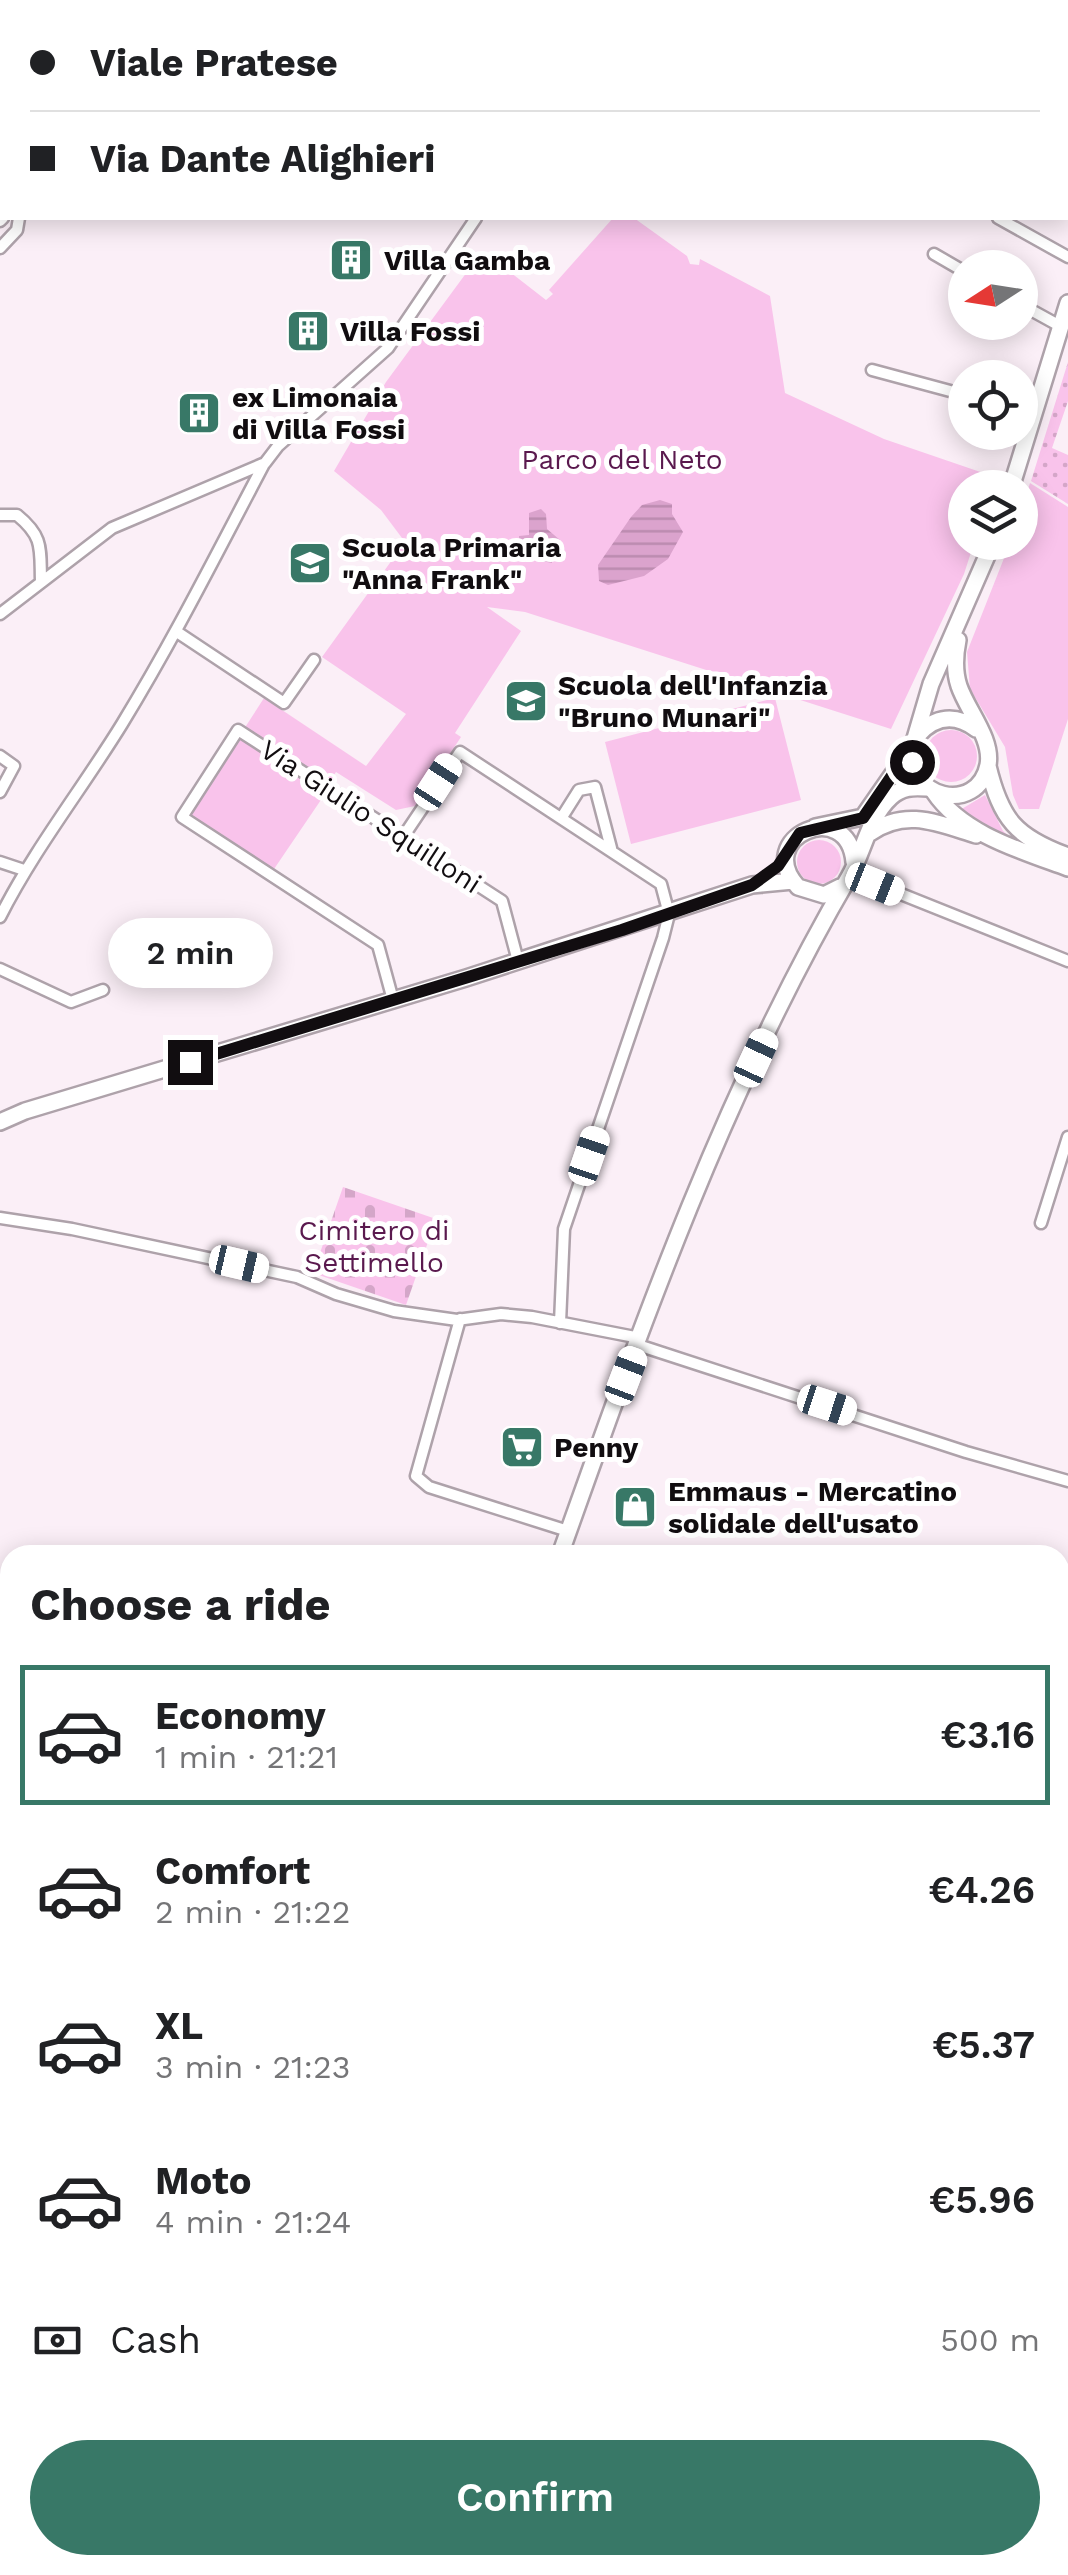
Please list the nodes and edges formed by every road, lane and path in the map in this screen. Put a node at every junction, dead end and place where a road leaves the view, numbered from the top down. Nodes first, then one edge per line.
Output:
1 (19, 220) edge
2 (475, 220) edge
3 (1002, 220) edge
4 (0, 248) edge
5 (934, 254) dead end
6 (1068, 257) edge
7 (948, 262) edge
8 (1038, 309) edge
9 (1065, 316) edge
10 (872, 370) dead end
11 (1038, 382) edge
12 (948, 390) edge
13 (264, 463) junction
14 (0, 515) edge
15 (986, 560) edge
16 (41, 581) junction
17 (0, 614) edge
18 (964, 617) junction
19 (177, 632) junction
20 (314, 660) dead end
21 (979, 732) junction
22 (914, 743) junction
23 (0, 756) edge
24 (988, 766) junction
25 (930, 790) junction
26 (0, 792) edge
27 (562, 817) junction
28 (815, 827) junction
29 (867, 836) junction
30 (402, 837) junction
31 (996, 841) junction
32 (611, 850) junction
33 (787, 854) junction
34 (1068, 856) edge
35 (0, 862) edge
36 (1068, 868) edge
37 (24, 870) junction
38 (849, 874) junction
39 (752, 885) junction
40 (799, 886) junction
41 (669, 914) junction
42 (0, 917) edge
43 (813, 936) junction
44 (1068, 960) edge
45 (518, 961) junction
46 (0, 970) edge
47 (104, 990) dead end
48 (394, 1000) junction
49 (25, 1111) junction
50 (0, 1113) edge
51 (0, 1122) edge
52 (1068, 1137) edge
53 (0, 1218) edge
54 (1041, 1223) dead end
55 (460, 1320) junction
56 (560, 1323) junction
57 (639, 1342) junction
58 (1068, 1481) edge
59 (568, 1531) junction
60 (563, 1545) edge

1 - 4 street
2 - 13 street
3 - 6 street
5 - 7 street
8 - 9 street
9 - 11 main road
10 - 12 street
13 - 16 street
13 - 19 street
14 - 16 street
15 - 18 main road
16 - 17 street
18 - 21 main road
18 - 22 main road
19 - 20 street
19 - 37 street
21 - 22 main road
21 - 24 main road
22 - 25 main road
22 - 28 main road
23 - 26 street
24 - 25 main road
24 - 34 main road
25 - 29 main road
25 - 31 main road
27 - 30 street
27 - 32 street
27 - 32 street
28 - 33 main road
28 - 38 main road
29 - 31 main road
29 - 38 main road
30 - 45 street, Via Giulio Squilloni
30 - 48 street, Via Giulio Squilloni
31 - 36 main road
32 - 41 street
33 - 39 main road
33 - 40 main road
35 - 37 street
37 - 42 street
38 - 40 main road
38 - 43 main road
38 - 44 street
39 - 40 main road
39 - 41 main road
40 - 43 main road
41 - 45 main road
41 - 56 street
43 - 57 main road
45 - 48 main road
46 - 47 street
48 - 49 main road
49 - 50 main road
49 - 51 main road
52 - 54 street
53 - 55 street
55 - 56 street
55 - 59 street
56 - 57 street
57 - 58 street
57 - 59 main road
59 - 60 main road

